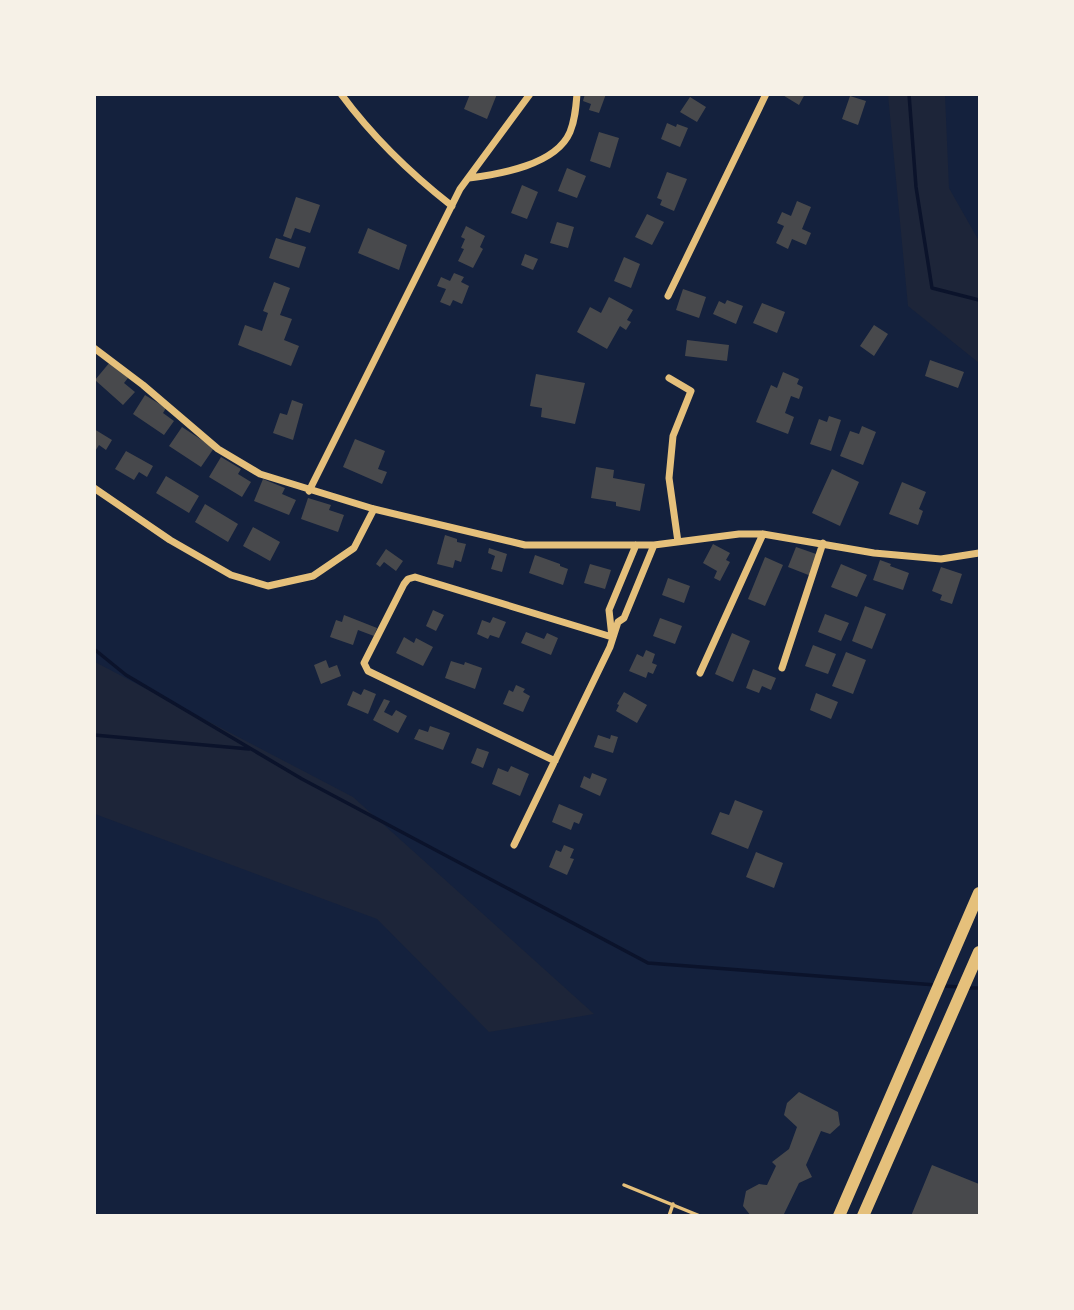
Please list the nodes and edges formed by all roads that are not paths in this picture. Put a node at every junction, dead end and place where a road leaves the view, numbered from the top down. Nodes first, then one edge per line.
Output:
1 (341, 94) edge
2 (530, 94) edge
3 (577, 94) edge
4 (766, 94) edge
5 (469, 178) junction
6 (452, 206) junction
7 (668, 296) dead end
8 (94, 348) edge
9 (668, 378) dead end
10 (94, 488) edge
11 (309, 491) junction
12 (374, 509) junction
13 (763, 534) junction
14 (678, 542) junction
15 (823, 543) junction
16 (636, 545) junction
17 (654, 545) junction
18 (979, 554) edge
19 (612, 637) junction
20 (782, 668) dead end
21 (700, 673) dead end
22 (555, 761) junction
23 (514, 845) dead end
24 (979, 893) edge
25 (979, 952) edge
26 (624, 1185) dead end
27 (673, 1205) junction
28 (669, 1216) edge
29 (700, 1216) edge
30 (839, 1216) edge
31 (863, 1216) edge

1 - 6 street
2 - 5 street
3 - 5 street
4 - 7 street
5 - 6 street
6 - 11 street
8 - 11 street
9 - 14 street
10 - 12 street
11 - 12 street
12 - 16 street
13 - 14 street
13 - 15 street
13 - 21 street
14 - 17 street
15 - 18 street
15 - 20 street
16 - 17 street
16 - 19 street
17 - 19 street
19 - 22 street
19 - 22 street
22 - 23 street
24 - 30 highway
25 - 31 highway
26 - 27 lane
27 - 28 lane
27 - 29 lane

